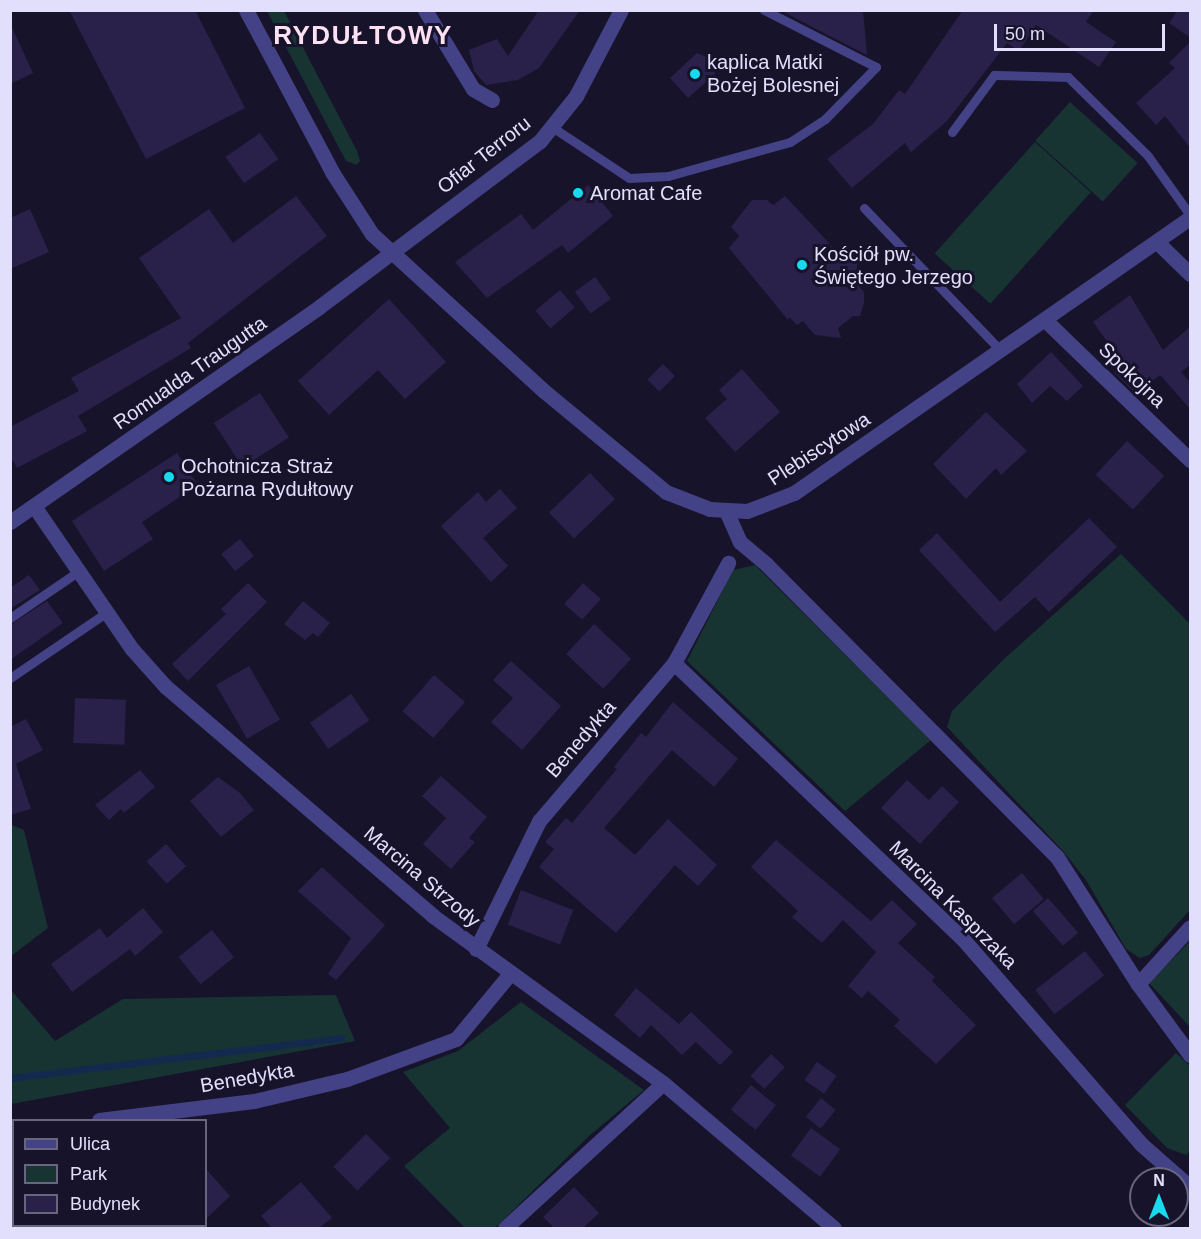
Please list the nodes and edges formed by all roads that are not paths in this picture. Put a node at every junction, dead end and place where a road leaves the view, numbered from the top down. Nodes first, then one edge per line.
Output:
1 (246, 10) edge
2 (425, 10) edge
3 (621, 10) edge
4 (764, 10) edge
5 (492, 100) dead end
6 (552, 128) junction
7 (952, 132) dead end
8 (864, 208) dead end
9 (1191, 217) edge
10 (1157, 242) junction
11 (390, 252) junction
12 (1191, 274) edge
13 (1045, 320) junction
14 (1001, 351) junction
15 (1191, 460) edge
16 (34, 506) junction
17 (727, 513) junction
18 (10, 522) edge
19 (728, 563) dead end
20 (79, 571) junction
21 (107, 612) junction
22 (10, 618) edge
23 (674, 663) junction
24 (10, 678) edge
25 (1191, 927) edge
26 (476, 950) junction
27 (509, 975) junction
28 (1138, 984) junction
29 (1191, 1055) edge
30 (663, 1083) junction
31 (107, 1119) edge
32 (1190, 1187) edge
33 (505, 1228) edge
34 (834, 1228) edge

1 - 11 street, Plebiscytowa
2 - 5 street
3 - 6 street, Ofiar Terroru
4 - 6 lane
6 - 11 street, Ofiar Terroru
7 - 9 lane
8 - 14 lane
9 - 10 street, Plebiscytowa
10 - 12 street
10 - 13 street, Plebiscytowa
11 - 16 street, Romualda Traugutta
11 - 17 street, Plebiscytowa
13 - 14 street, Plebiscytowa
13 - 15 street, Spokojna
14 - 17 street, Plebiscytowa
16 - 18 street, Romualda Traugutta
16 - 20 street, Marcina Strzody
17 - 28 street
19 - 23 street, Benedykta
20 - 21 street, Marcina Strzody
20 - 22 lane
21 - 24 lane
21 - 26 street, Marcina Strzody
23 - 26 street, Benedykta
23 - 32 street, Marcina Kasprzaka
25 - 28 street
26 - 27 street, Marcina Strzody
27 - 30 street, Marcina Strzody
27 - 31 street, Benedykta
28 - 29 street
30 - 33 street
30 - 34 street, Marcina Strzody

